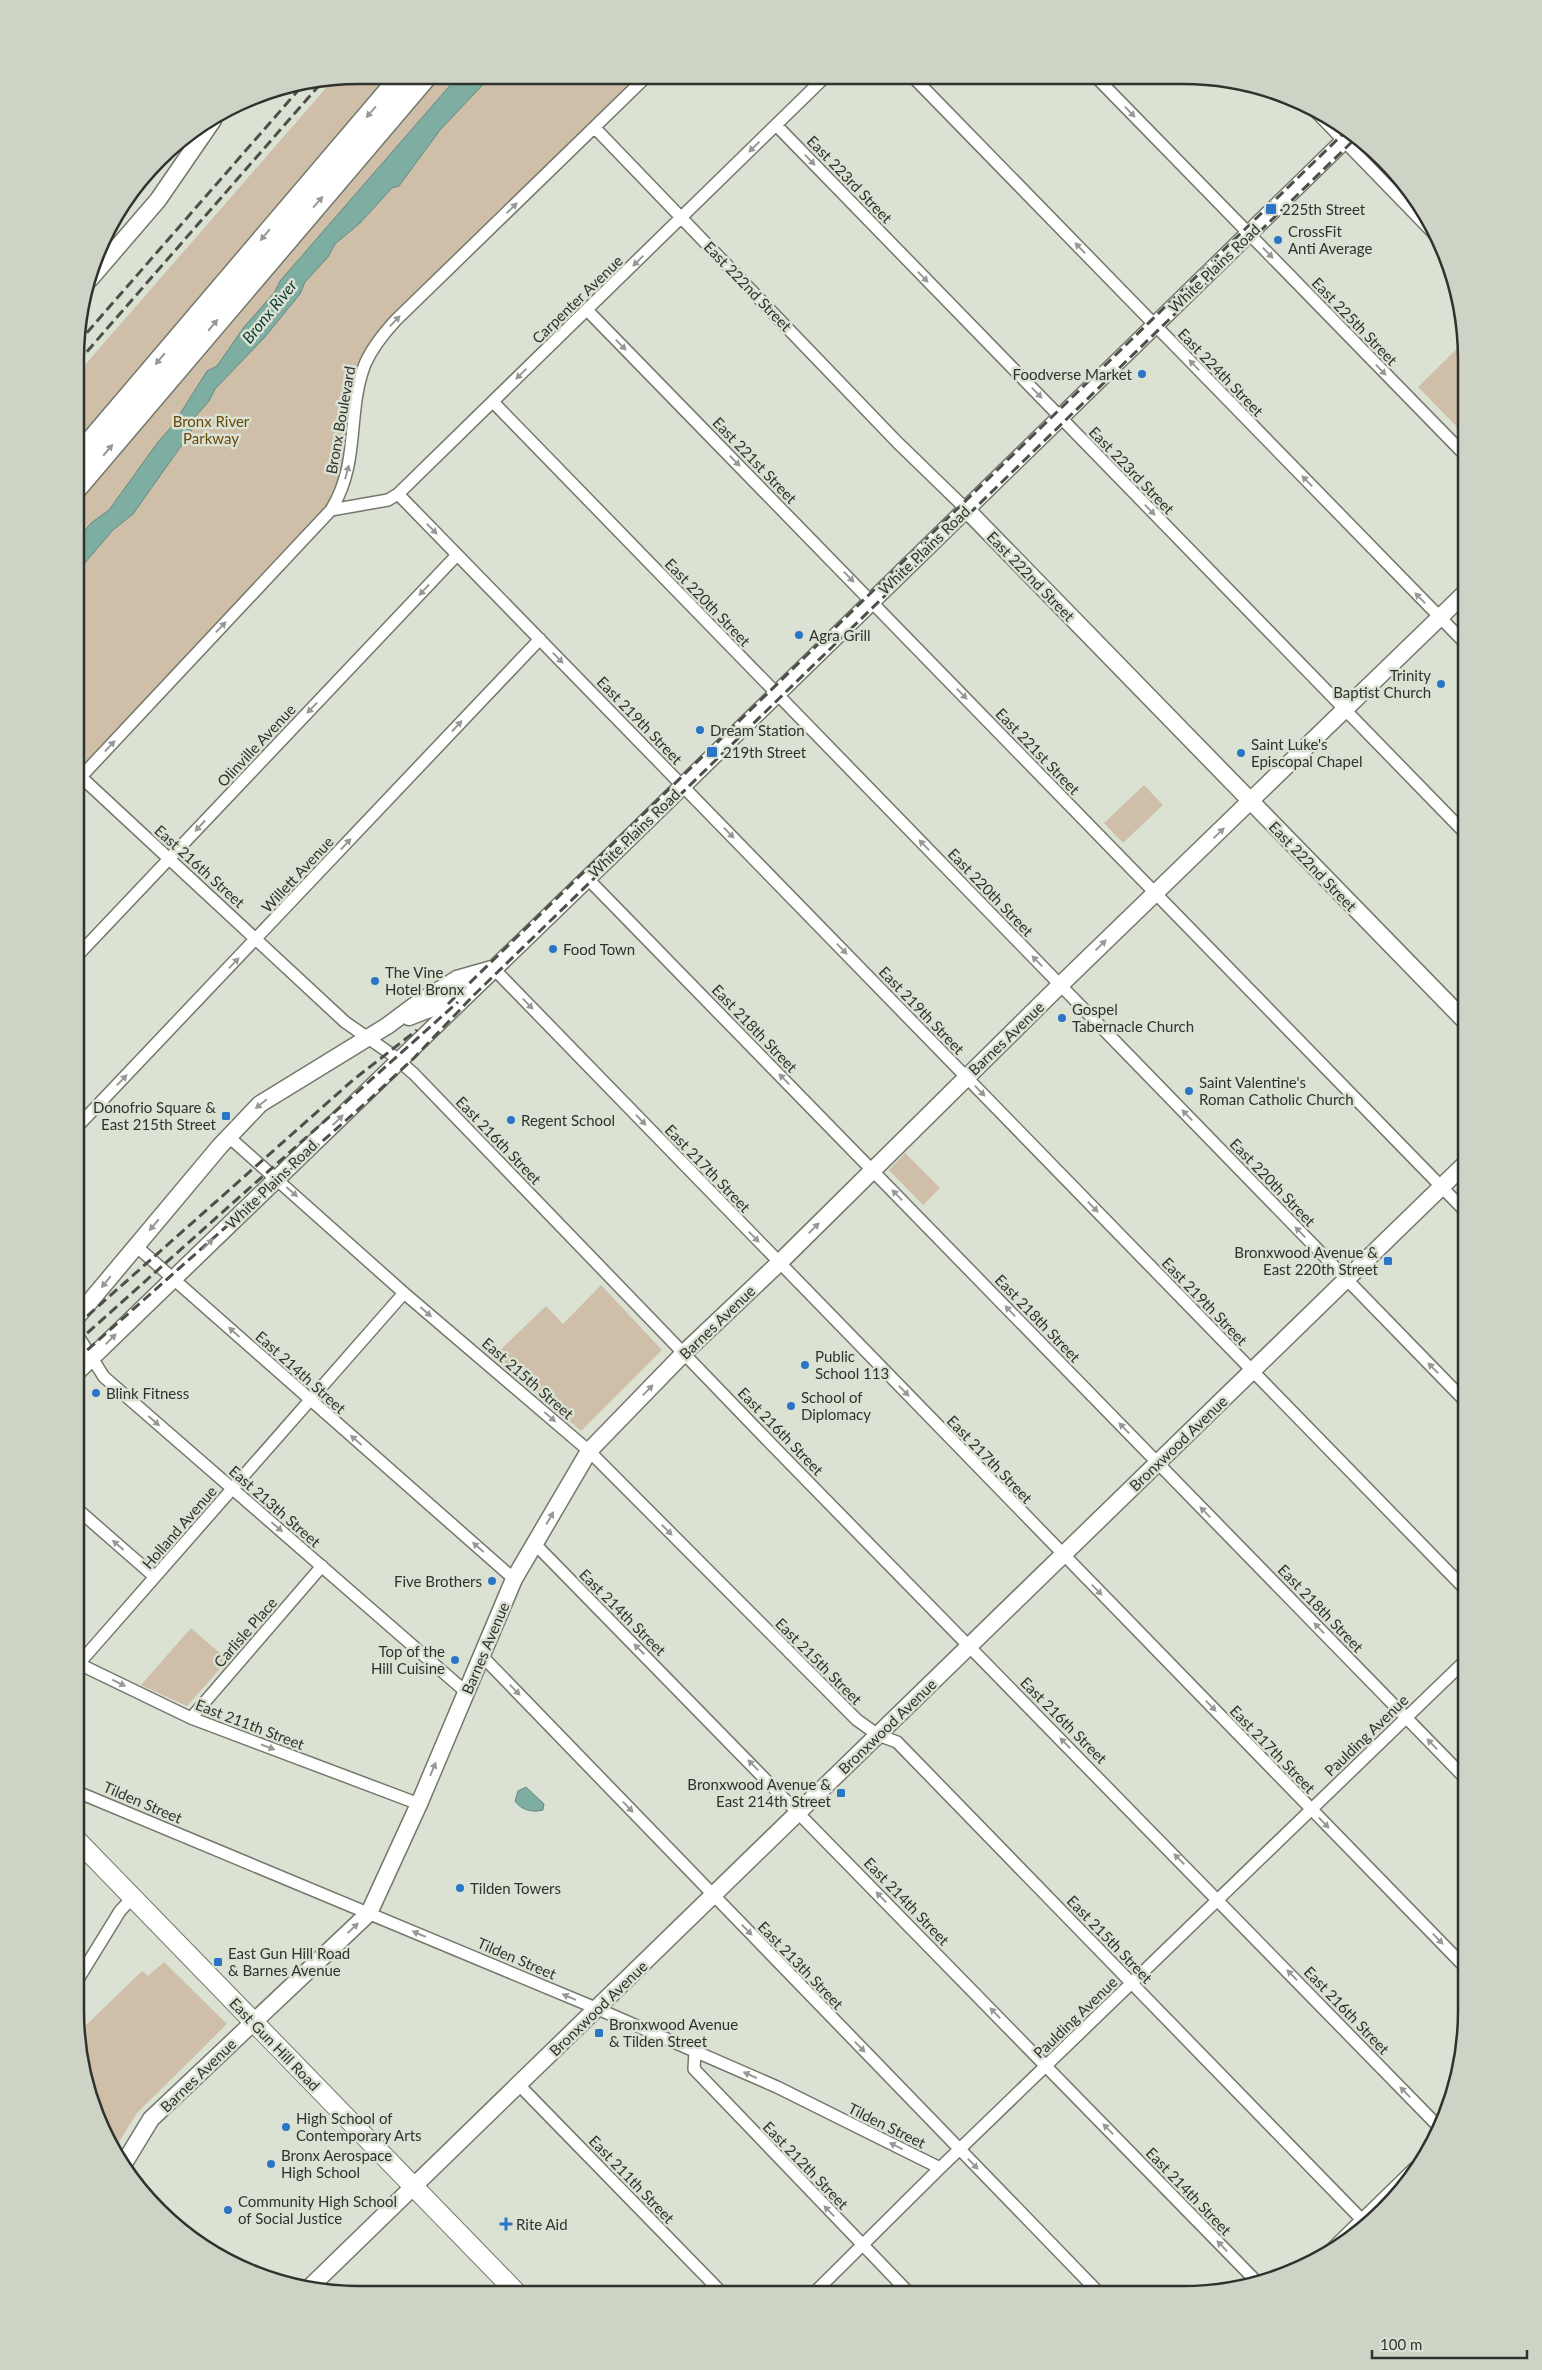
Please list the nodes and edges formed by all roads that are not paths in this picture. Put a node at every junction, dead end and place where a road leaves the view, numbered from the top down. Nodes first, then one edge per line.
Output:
1 (395, 84) edge
2 (419, 84) edge
3 (639, 84) edge
4 (818, 84) edge
5 (920, 84) edge
6 (1103, 84) edge
7 (776, 125) junction
8 (595, 128) junction
9 (206, 130) edge
10 (1347, 138) edge
11 (1353, 143) edge
12 (1417, 214) edge
13 (682, 217) junction
14 (1249, 234) junction
15 (98, 269) edge
16 (587, 310) junction
17 (1155, 325) junction
18 (493, 402) junction
19 (1060, 418) junction
20 (1458, 448) edge
21 (84, 450) edge
22 (84, 479) edge
23 (398, 494) junction
24 (966, 509) junction
25 (331, 510) junction
26 (457, 555) junction
27 (1458, 600) edge
28 (872, 601) junction
29 (1440, 617) junction
30 (1458, 636) edge
31 (540, 640) junction
32 (777, 694) junction
33 (1345, 710) junction
34 (84, 774) edge
35 (84, 783) edge
36 (682, 786) junction
37 (1251, 802) junction
38 (1458, 826) edge
39 (169, 859) junction
40 (587, 878) junction
41 (1155, 894) junction
42 (257, 938) junction
43 (84, 949) edge
44 (494, 969) junction
45 (1060, 985) junction
46 (467, 995) junction
47 (1458, 1015) edge
48 (387, 1026) junction
49 (367, 1038) junction
50 (399, 1060) junction
51 (966, 1077) junction
52 (84, 1120) edge
53 (229, 1137) junction
54 (872, 1169) junction
55 (1458, 1171) edge
56 (277, 1179) junction
57 (1441, 1187) junction
58 (1458, 1204) edge
59 (136, 1246) junction
60 (779, 1263) junction
61 (173, 1278) junction
62 (1346, 1279) junction
63 (404, 1293) junction
64 (84, 1308) edge
65 (84, 1346) edge
66 (685, 1352) junction
67 (92, 1358) junction
68 (84, 1366) edge
69 (1252, 1371) junction
70 (1458, 1393) edge
71 (310, 1400) junction
72 (589, 1450) junction
73 (1158, 1463) junction
74 (233, 1489) junction
75 (84, 1515) edge
76 (535, 1544) junction
77 (1063, 1555) junction
78 (322, 1566) junction
79 (155, 1577) junction
80 (514, 1579) junction
81 (1458, 1583) edge
82 (969, 1646) junction
83 (481, 1655) junction
84 (84, 1657) edge
85 (1458, 1666) edge
86 (84, 1668) edge
87 (466, 1692) junction
88 (191, 1718) junction
89 (1406, 1718) junction
90 (878, 1735) junction
91 (1458, 1771) edge
92 (84, 1795) edge
93 (419, 1804) junction
94 (1311, 1809) junction
95 (799, 1812) junction
96 (84, 1847) edge
97 (713, 1895) junction
98 (133, 1897) junction
99 (1218, 1899) junction
100 (369, 1912) junction
101 (1458, 1960) edge
102 (84, 1969) edge
103 (1132, 1982) junction
104 (598, 2009) junction
105 (254, 2022) junction
106 (695, 2051) junction
107 (1046, 2066) junction
108 (519, 2085) junction
109 (1435, 2122) edge
110 (960, 2150) junction
111 (126, 2158) edge
112 (940, 2168) junction
113 (414, 2187) junction
114 (1362, 2220) edge
115 (863, 2246) junction
116 (1252, 2277) edge
117 (315, 2283) edge
118 (510, 2286) edge
119 (715, 2286) edge
120 (821, 2286) edge
121 (902, 2286) edge
122 (1092, 2286) edge

1 -> 21 highway
22 -> 2 highway
3 - 8 street, Bronx Boulevard
4 - 7 street, Carpenter Avenue
17 -> 5 street, East 224th Street
6 -> 14 street, East 225th Street
7 -> 13 street, Carpenter Avenue
7 -> 19 street, East 223rd Street
8 - 13 street, East 222nd Street
25 -> 8 street, Bronx Boulevard
9 - 15 street
10 - 14 street, White Plains Road
11 - 12 street
13 -> 16 street, Carpenter Avenue
13 - 24 street, East 222nd Street
14 - 17 street, White Plains Road
14 -> 20 street, East 225th Street
16 -> 18 street, Carpenter Avenue
16 -> 28 street, East 221st Street
17 - 19 street, White Plains Road
29 -> 17 street, East 224th Street
18 - 23 street, Carpenter Avenue
18 - 32 street, East 220th Street
19 - 24 street, White Plains Road
19 -> 33 street, East 223rd Street
23 - 25 street, Carpenter Avenue
23 -> 26 street, East 219th Street
24 - 28 street, White Plains Road
24 - 37 street, East 222nd Street
34 -> 25 street, Bronx Boulevard
26 - 31 street, East 219th Street
26 -> 39 street, Olinville Avenue
27 - 29 street, Barnes Avenue
28 - 32 street, White Plains Road
28 -> 41 street, East 221st Street
29 - 30 street, East 224th Street
29 - 33 street, Barnes Avenue
31 -> 36 street, East 219th Street
42 -> 31 street, Willett Avenue
32 - 36 street, White Plains Road
45 -> 32 street, East 220th Street
33 - 37 street, Barnes Avenue
33 - 38 street, East 223rd Street
35 - 39 street, East 216th Street
36 - 40 street, White Plains Road
36 -> 51 street, East 219th Street
41 -> 37 street, Barnes Avenue
37 - 47 street, East 222nd Street
39 - 42 street, East 216th Street
39 - 43 street, Olinville Avenue
40 - 44 street, White Plains Road
54 -> 40 street, East 218th Street
45 -> 41 street, Barnes Avenue
41 - 57 street, East 221st Street
42 - 49 street, East 216th Street
52 -> 42 street, Willett Avenue
44 - 46 street, White Plains Road
44 - 48 street, White Plains Road
44 -> 60 street, East 217th Street
45 - 51 street, Barnes Avenue
62 -> 45 street, East 220th Street
46 - 48 street, White Plains Road
46 - 50 street, White Plains Road
48 - 49 street, White Plains Road
49 - 50 street, East 216th Street
49 -> 53 street, White Plains Road
56 -> 50 street, White Plains Road
50 - 66 street, East 216th Street
51 - 54 street, Barnes Avenue
51 -> 69 street, East 219th Street
53 - 56 street, East 215th Street
53 -> 59 street, White Plains Road
60 -> 54 street, Barnes Avenue
73 -> 54 street, East 218th Street
55 - 57 street, Bronxwood Avenue
61 -> 56 street, White Plains Road
56 -> 63 street, East 215th Street
57 - 58 street, East 221st Street
57 - 62 street, Bronxwood Avenue
59 - 61 street, East 214th Street
59 -> 64 street, White Plains Road
60 - 66 street, Barnes Avenue
60 -> 77 street, East 217th Street
67 -> 61 street, White Plains Road
71 -> 61 street, East 214th Street
62 - 69 street, Bronxwood Avenue
70 -> 62 street, East 220th Street
63 - 71 street, Holland Avenue
63 -> 72 street, East 215th Street
65 - 67 street, East 213th Street
72 -> 66 street, Barnes Avenue
66 - 82 street, East 216th Street
67 - 68 street, White Plains Road
67 -> 74 street, East 213th Street
69 - 73 street, Bronxwood Avenue
69 - 81 street, East 219th Street
71 - 74 street, Holland Avenue
80 -> 71 street, East 214th Street
76 -> 72 street, Barnes Avenue
72 -> 90 street, East 215th Street
73 - 77 street, Bronxwood Avenue
89 -> 73 street, East 218th Street
74 -> 78 street, East 213th Street
74 - 79 street, Holland Avenue
79 -> 75 street
76 - 80 street, Barnes Avenue
95 -> 76 street, East 214th Street
77 - 82 street, Bronxwood Avenue
77 -> 94 street, East 217th Street
78 - 87 street, East 213th Street
78 - 88 street, Carlisle Place
79 - 84 street, Holland Avenue
80 - 83 street, Barnes Avenue
82 - 90 street, Bronxwood Avenue
99 -> 82 street, East 216th Street
83 - 87 street, Barnes Avenue
83 -> 97 street, East 213th Street
85 - 89 street, Paulding Avenue
86 -> 88 street, East 211th Street
93 -> 87 street, Barnes Avenue
88 -> 93 street, East 211th Street
91 -> 89 street, East 218th Street
89 - 94 street, Paulding Avenue
90 - 95 street, Bronxwood Avenue
90 - 103 street, East 215th Street
92 - 100 street, Tilden Street
93 - 100 street, Barnes Avenue
94 - 99 street, Paulding Avenue
94 -> 101 street, East 217th Street
95 - 97 street, Bronxwood Avenue
107 -> 95 street, East 214th Street
96 - 98 main road, East Gun Hill Road
97 - 104 street, Bronxwood Avenue
97 -> 110 street, East 213th Street
98 - 102 street
98 - 105 main road, East Gun Hill Road
99 - 103 street, Paulding Avenue
109 -> 99 street, East 216th Street
104 -> 100 street, Tilden Street
105 -> 100 street, Barnes Avenue
103 - 107 street, Paulding Avenue
103 - 114 street, East 215th Street
104 - 106 street, Tilden Street
104 - 108 street, Bronxwood Avenue
105 - 111 street, Barnes Avenue
105 - 113 main road, East Gun Hill Road
112 -> 106 street, Tilden Street
115 -> 106 street, East 212th Street
107 - 110 street, Paulding Avenue
116 -> 107 street, East 214th Street
108 - 113 street, Bronxwood Avenue
108 - 119 street, East 211th Street
110 - 112 street, Paulding Avenue
110 -> 122 street, East 213th Street
112 - 115 street, Paulding Avenue
113 - 117 street, Bronxwood Avenue
113 - 118 main road, East Gun Hill Road
115 - 120 street, Paulding Avenue
115 - 121 street, East 212th Street

